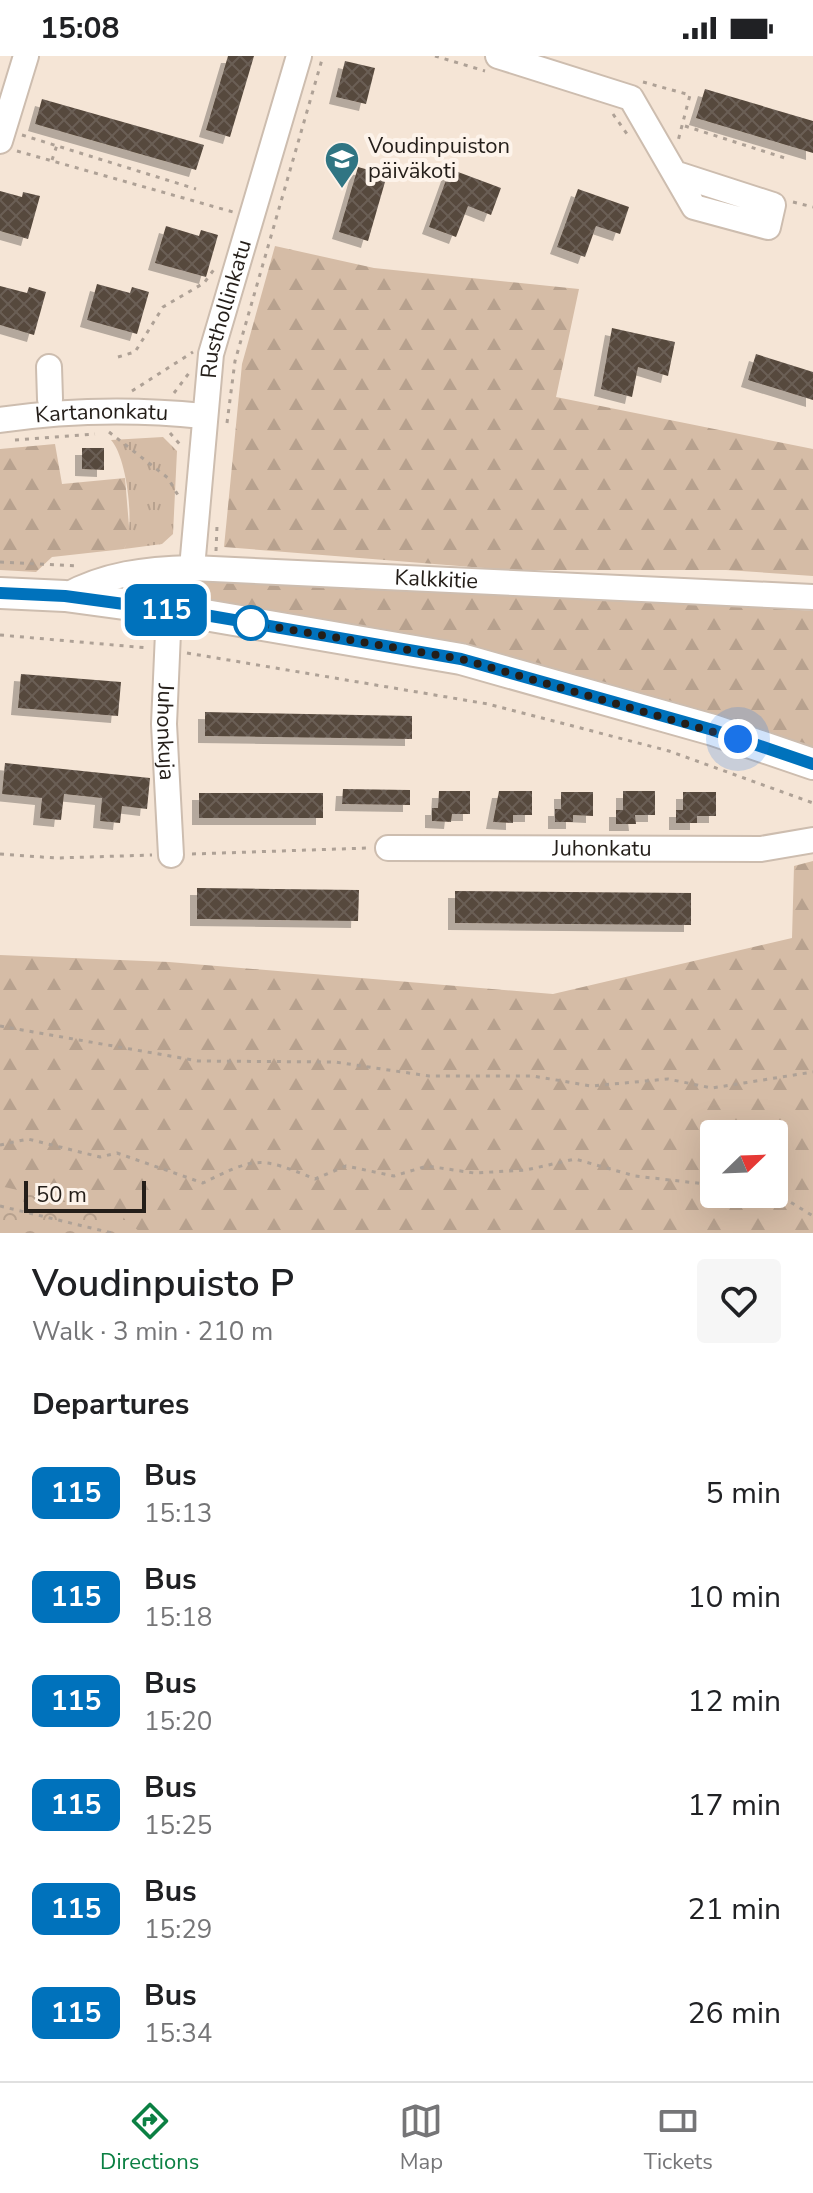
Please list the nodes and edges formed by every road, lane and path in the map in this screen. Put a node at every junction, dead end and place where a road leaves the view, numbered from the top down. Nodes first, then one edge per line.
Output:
1 (26, 56) edge
2 (299, 56) edge
3 (323, 56) edge
4 (435, 56) edge
5 (496, 65) edge
6 (612, 112) dead end
7 (683, 125) dead end
8 (628, 136) dead end
9 (5, 140) edge
10 (57, 145) junction
11 (788, 159) dead end
12 (52, 160) junction
13 (677, 174) dead end
14 (196, 189) dead end
15 (237, 213) dead end
16 (216, 282) dead end
17 (118, 357) dead end
18 (194, 358) dead end
19 (49, 367) dead end
20 (191, 367) dead end
21 (167, 396) dead end
22 (50, 399) dead end
23 (121, 399) dead end
24 (203, 416) junction
25 (160, 429) dead end
26 (7, 430) edge
27 (109, 432) junction
28 (122, 432) dead end
29 (225, 434) dead end
30 (182, 457) dead end
31 (180, 481) dead end
32 (179, 497) junction
33 (179, 510) dead end
34 (218, 525) dead end
35 (216, 555) dead end
36 (192, 568) junction
37 (0, 593) edge
38 (65, 596) junction
39 (813, 597) edge
40 (169, 610) junction
41 (0, 635) edge
42 (167, 649) junction
43 (813, 764) edge
44 (813, 803) edge
45 (813, 840) edge
46 (388, 848) joint
47 (0, 854) edge
48 (171, 855) junction
49 (0, 1026) edge
50 (813, 1072) edge
51 (0, 1145) edge
52 (700, 1183) edge
53 (788, 1201) edge
54 (0, 1206) edge
55 (813, 1216) edge
56 (112, 1233) edge

1 - 9 street
2 - 24 street, Rusthollinkatu
3 - 29 path
4 - 5 path
5 - 13 street
6 - 8 path
7 - 11 path
9 - 10 path
9 - 12 path
10 - 12 path
10 - 14 path
12 - 15 path
16 - 17 path
18 - 23 path
19 - 22 street
20 - 21 path
24 - 26 street, Kartanonkatu
24 - 36 street, Rusthollinkatu
25 - 30 path
26 - 27 path
27 - 28 path
27 - 32 path
31 - 32 path
32 - 33 path
34 - 35 path
36 - 38 street, Kalkkitie
36 - 39 street, Kalkkitie
37 - 38 main road
38 - 40 main road
40 - 42 street, Juhonkuja
40 - 43 main road
41 - 42 path
42 - 44 path
42 - 48 street, Juhonkuja
45 - 46 street, Juhonkatu
46 - 48 path
47 - 48 path
49 - 50 path
51 - 52 path
53 - 55 path
54 - 56 path

